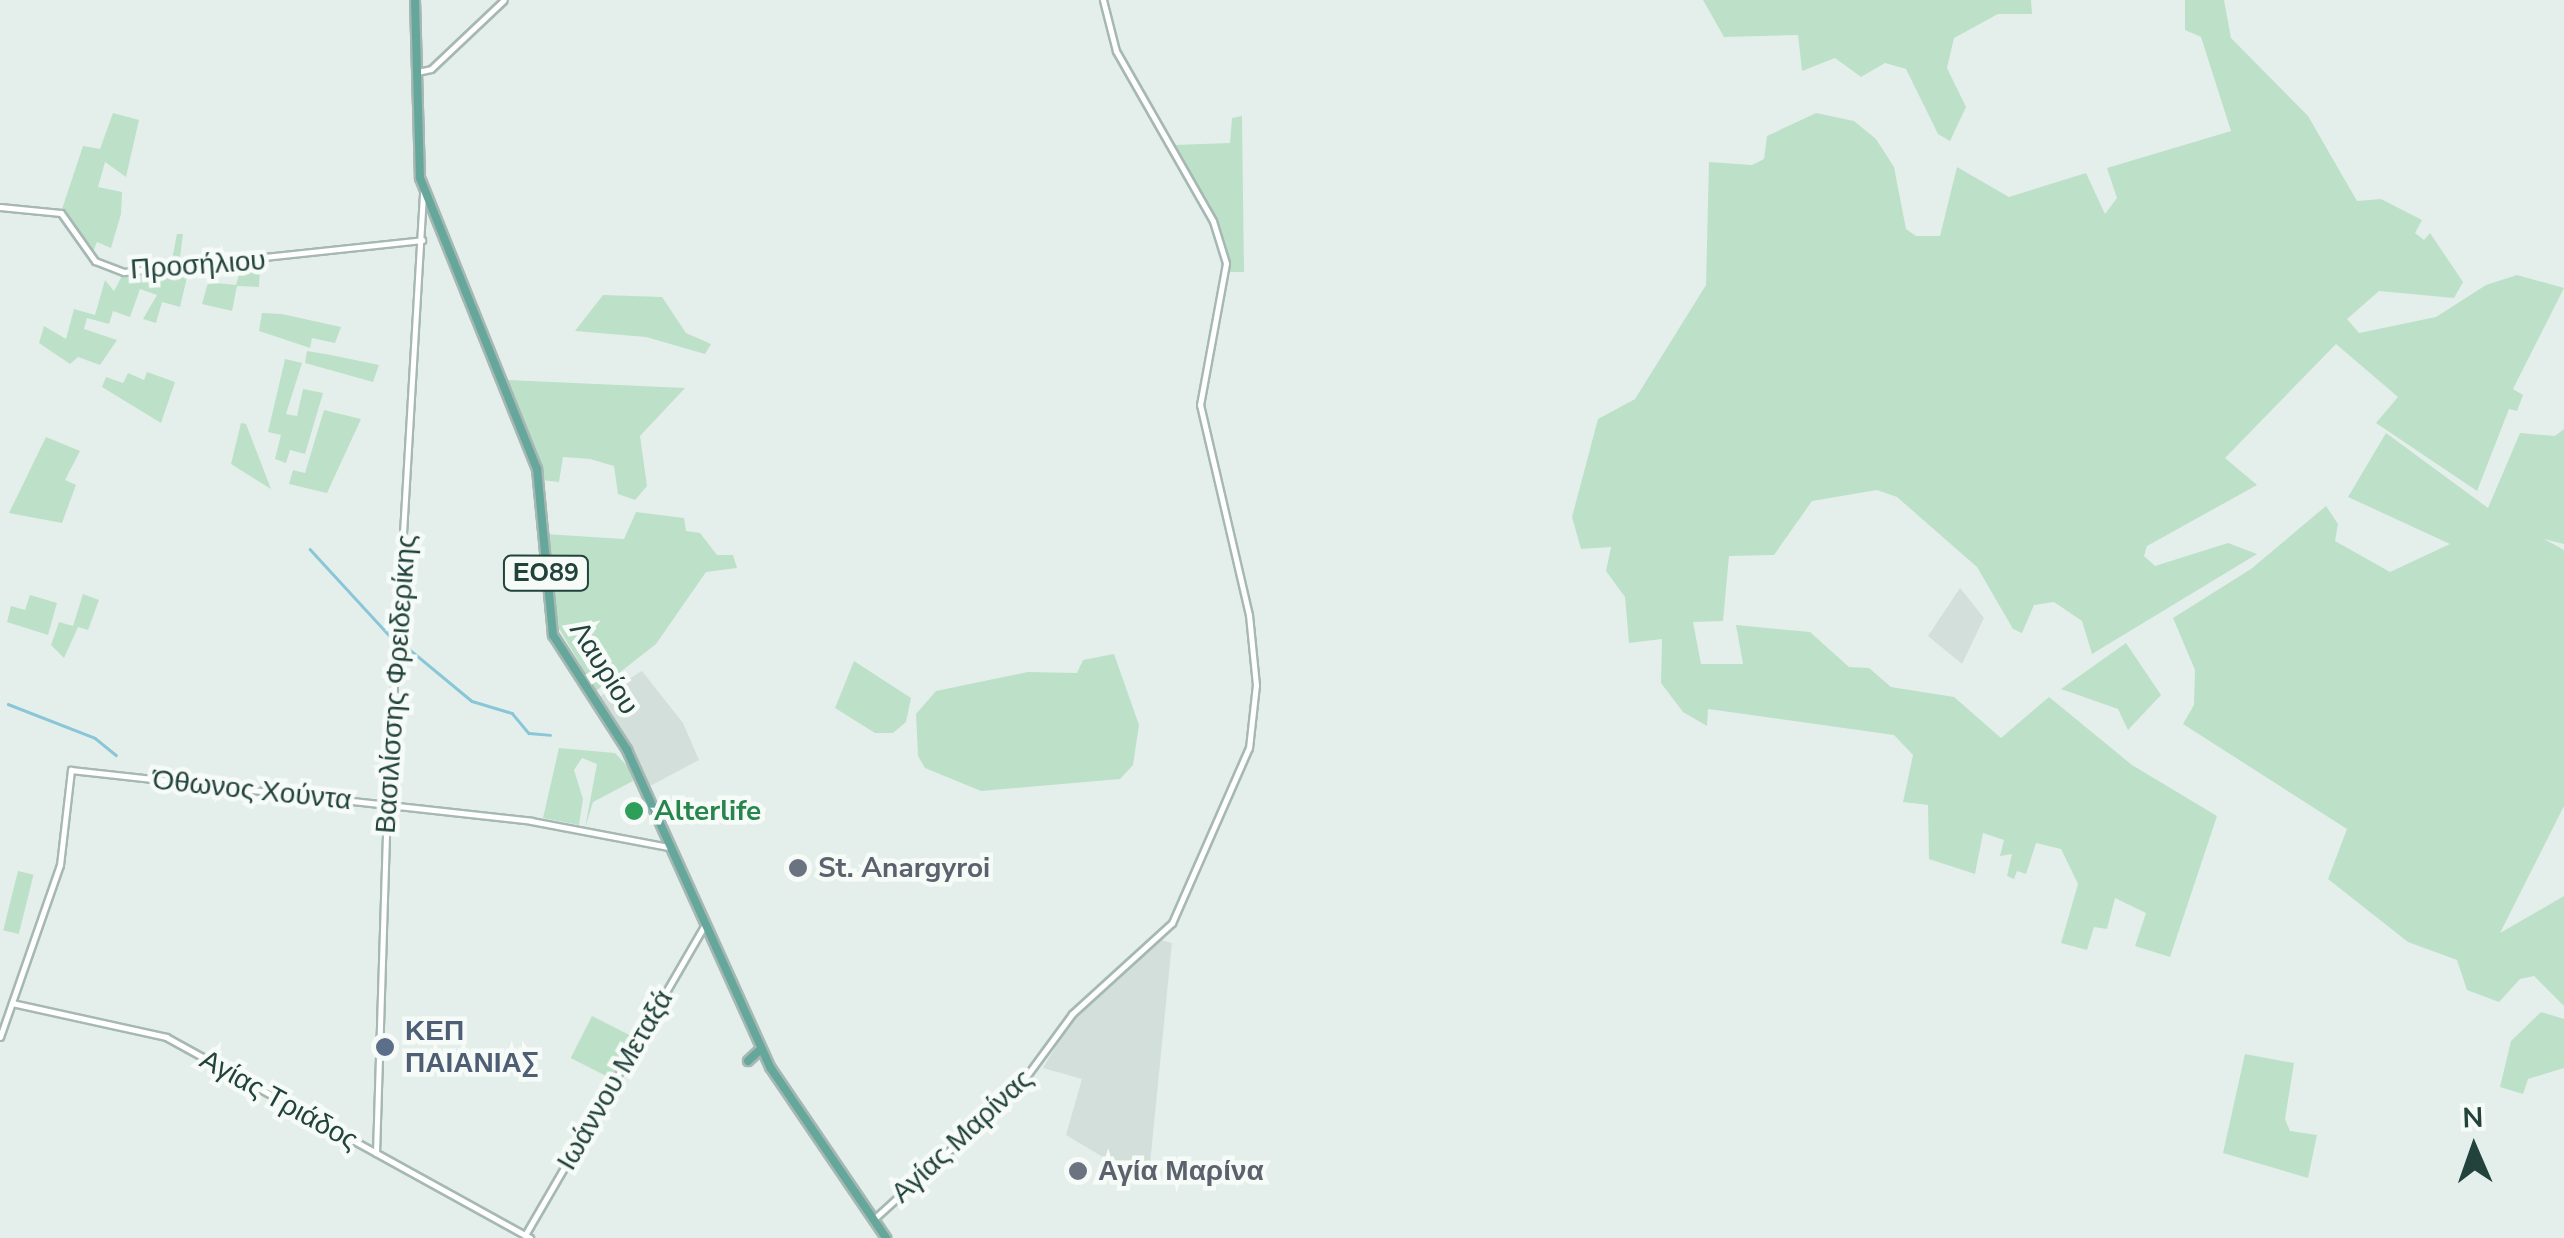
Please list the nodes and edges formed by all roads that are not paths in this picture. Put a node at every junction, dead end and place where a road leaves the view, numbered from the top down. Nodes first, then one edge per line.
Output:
1 (416, 0) edge
2 (504, 0) edge
3 (1104, 0) edge
4 (417, 72) junction
5 (423, 190) junction
6 (0, 208) edge
7 (436, 222) junction
8 (422, 237) junction
9 (387, 805) junction
10 (671, 847) junction
11 (705, 924) junction
12 (12, 1004) junction
13 (0, 1037) edge
14 (761, 1050) junction
15 (748, 1061) dead end
16 (376, 1153) junction
17 (874, 1219) junction
18 (528, 1237) edge
19 (886, 1238) edge

1 - 4 main road, Λαυρίου / ΕΟ89
2 - 4 street
3 - 17 street, Αγίας Μαρίνας
4 - 5 main road, Λαυρίου / ΕΟ89
5 - 7 main road, Λαυρίου / ΕΟ89
5 - 8 street, Βασιλίσσης Φρειδερίκης
6 - 8 street, Προσήλιου
7 - 8 street
7 - 10 main road, Λαυρίου / ΕΟ89
8 - 9 street, Βασιλίσσης Φρειδερίκης
9 - 10 street, Όθωνος Χούντα
9 - 12 street, Όθωνος Χούντα
9 - 16 street, Βασιλίσσης Φρειδερίκης
10 - 11 main road, Λαυρίου / ΕΟ89
11 - 14 main road, Λαυρίου / ΕΟ89
11 - 18 street, Ιωάννου Μεταξά
12 - 13 street
12 - 16 street, Αγίας Τριάδος
14 - 15 main road
14 - 17 main road, Λαυρίου / ΕΟ89
16 - 18 street, Αγίας Τριάδος
17 - 19 main road, Λαυρίου / ΕΟ89

